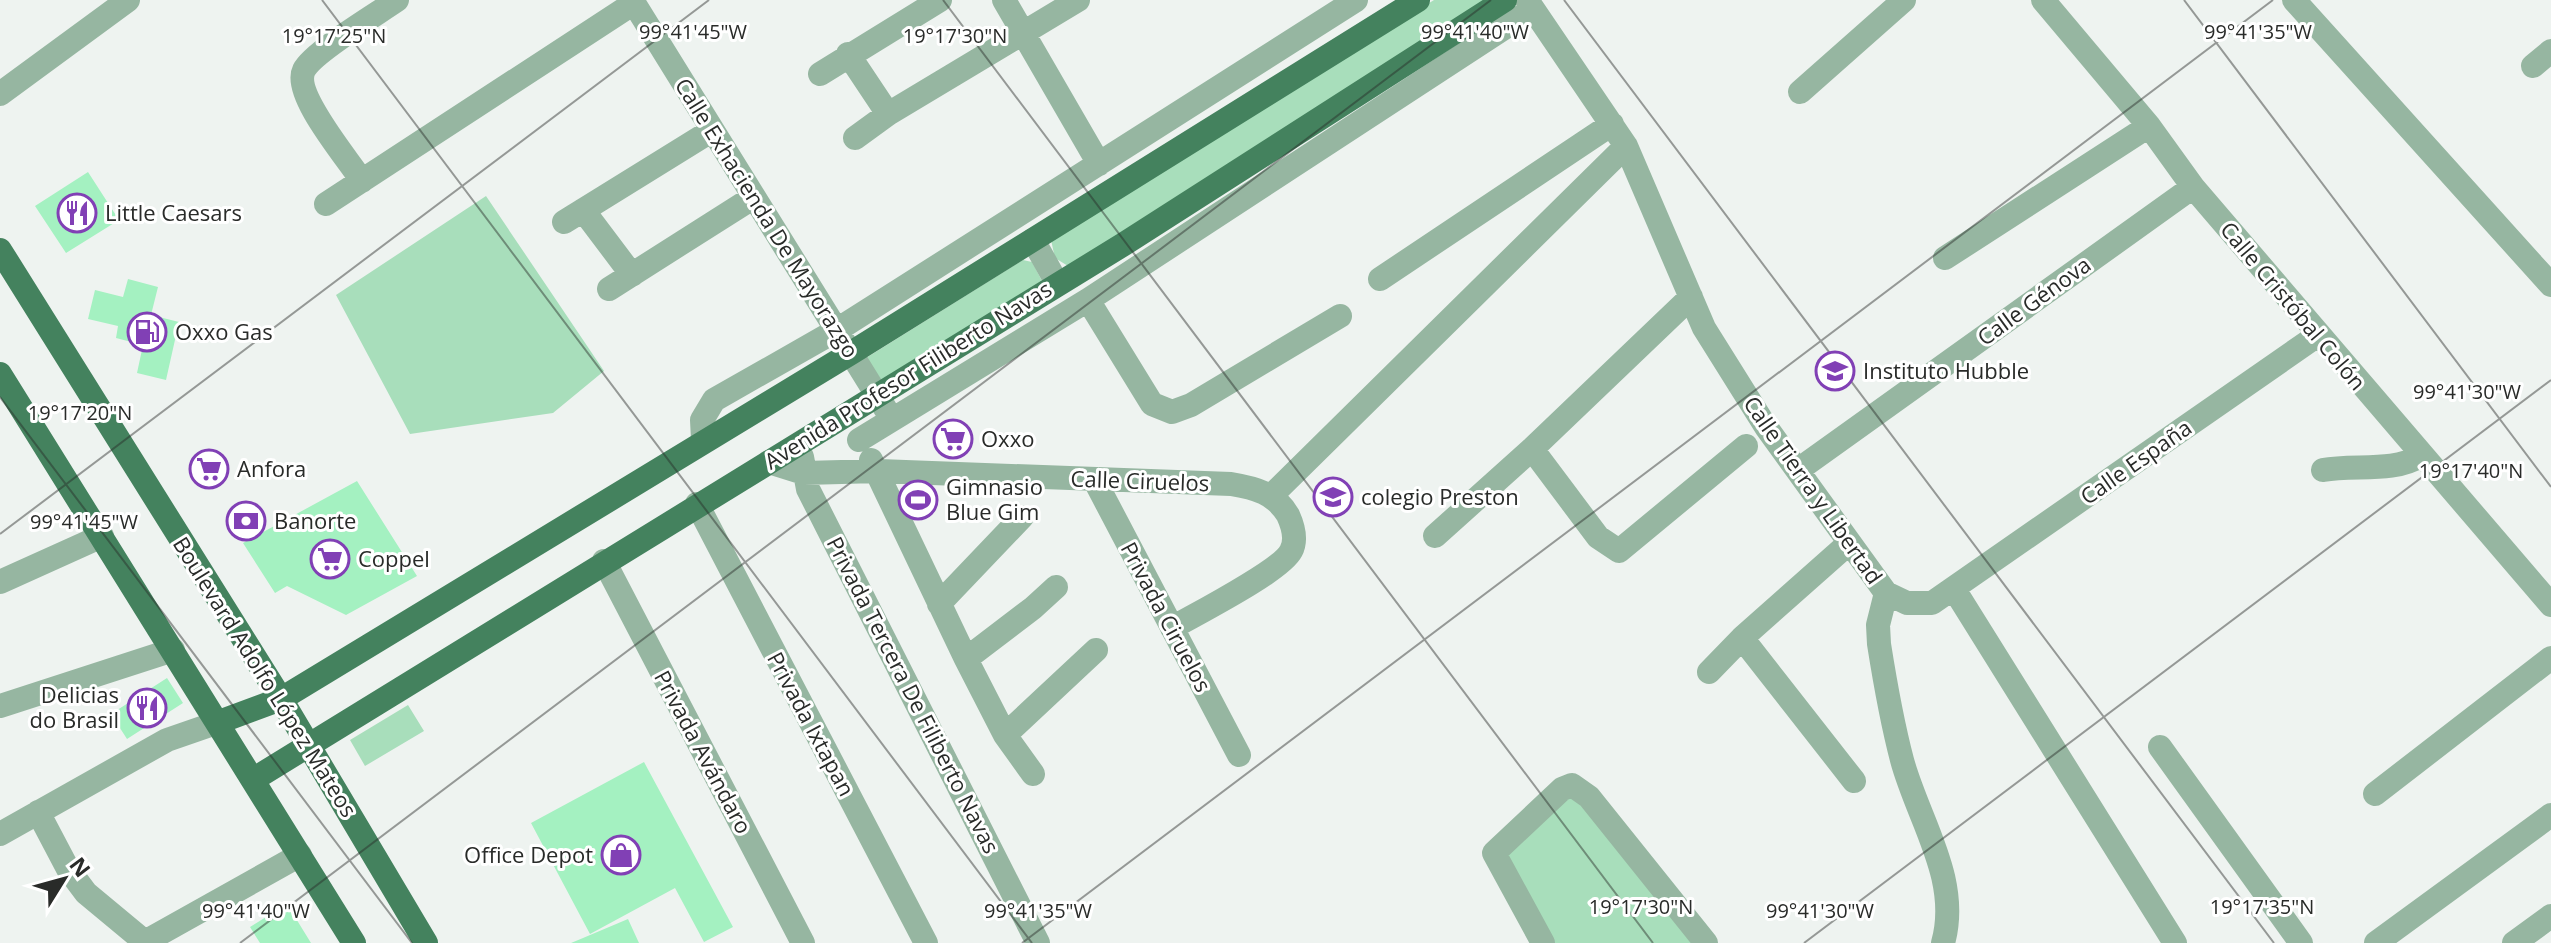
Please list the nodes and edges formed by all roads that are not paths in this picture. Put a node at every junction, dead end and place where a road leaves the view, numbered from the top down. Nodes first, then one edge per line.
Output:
1 (128, 0) edge
2 (397, 0) edge
3 (940, 0) edge
4 (1004, 0) edge
5 (1078, 0) edge
6 (1356, 0) edge
7 (1418, 0) edge
8 (1505, 0) edge
9 (1904, 0) edge
10 (2043, 0) edge
11 (2294, 0) edge
12 (633, 1) edge
13 (1530, 5) edge
14 (1021, 33) junction
15 (848, 54) junction
16 (820, 74) dead end
17 (1800, 92) dead end
18 (0, 94) edge
19 (888, 114) junction
20 (1612, 124) junction
21 (2149, 126) junction
22 (711, 131) junction
23 (855, 138) dead end
24 (1626, 146) junction
25 (1099, 164) junction
26 (362, 181) junction
27 (2193, 187) junction
28 (754, 197) junction
29 (326, 204) dead end
30 (1033, 240) junction
31 (0, 250) edge
32 (1945, 258) dead end
33 (632, 275) junction
34 (1380, 279) dead end
35 (1057, 283) junction
36 (2551, 285) edge
37 (609, 289) dead end
38 (1691, 297) junction
39 (1088, 300) junction
40 (1340, 316) dead end
41 (837, 330) junction
42 (2318, 335) junction
43 (851, 353) junction
44 (0, 374) edge
45 (877, 395) junction
46 (843, 414) junction
47 (893, 420) junction
48 (703, 439) junction
49 (859, 440) junction
50 (801, 443) junction
51 (1746, 446) dead end
52 (1532, 449) junction
53 (2420, 456) junction
54 (769, 462) junction
55 (1798, 470) junction
56 (2323, 470) dead end
57 (879, 471) junction
58 (804, 473) junction
59 (1094, 479) junction
60 (1271, 496) junction
61 (697, 504) junction
62 (1022, 517) dead end
63 (102, 536) junction
64 (1435, 536) dead end
65 (1848, 544) junction
66 (604, 561) junction
67 (0, 582) edge
68 (1056, 587) dead end
69 (1954, 589) junction
70 (1886, 593) junction
71 (939, 604) junction
72 (2551, 605) edge
73 (1172, 628) junction
74 (1742, 638) junction
75 (173, 650) junction
76 (1096, 650) dead end
77 (2551, 658) edge
78 (966, 659) junction
79 (1709, 672) dead end
80 (281, 699) junction
81 (0, 706) edge
82 (219, 722) junction
83 (1005, 735) junction
84 (309, 747) junction
85 (2160, 747) dead end
86 (1239, 755) dead end
87 (1033, 774) dead end
88 (254, 779) junction
89 (1854, 781) dead end
90 (2375, 794) dead end
91 (38, 812) junction
92 (2551, 815) edge
93 (0, 834) edge
94 (300, 855) junction
95 (2551, 916) edge
96 (144, 942) edge
97 (354, 943) edge
98 (426, 943) edge
99 (803, 943) edge
100 (926, 943) edge
101 (1038, 943) edge
102 (1543, 943) edge
103 (1706, 943) edge
104 (1943, 943) edge
105 (2175, 943) edge
106 (2301, 943) edge
107 (2376, 943) edge
108 (2514, 943) edge

1 - 18 street
2 - 26 street
3 - 15 street
4 - 14 street
5 - 14 street
6 - 25 street
7 - 30 main road
8 - 35 main road, Avenida Profesor Filiberto Navas
9 - 17 street
10 - 21 street, Calle Cristóbal Colón
11 - 36 street
12 - 22 street, Calle Exhacienda De Mayorazgo
12 - 26 street
13 - 20 street, Calle Tierra y Libertad
13 - 39 street
14 - 19 street
14 - 25 street
15 - 16 street
15 - 19 street
19 - 23 street
20 - 24 street, Calle Tierra y Libertad
20 - 34 street
21 - 27 street, Calle Cristóbal Colón
21 - 32 street
22 - 28 street, Calle Exhacienda De Mayorazgo
22 - 33 street
24 - 38 street, Calle Tierra y Libertad
24 - 60 street
25 - 41 street
26 - 29 street
27 - 42 street, Calle Cristóbal Colón
27 - 55 street, Calle Génova
28 - 33 street
28 - 41 street, Calle Exhacienda De Mayorazgo
30 - 35 street
30 - 43 main road
31 - 80 main road, Boulevard Adolfo López Mateos
33 - 37 street
35 - 45 main road, Avenida Profesor Filiberto Navas
38 - 52 street
38 - 55 street, Calle Tierra y Libertad
39 - 40 street
39 - 47 street
41 - 43 street, Calle Exhacienda De Mayorazgo
41 - 48 street
42 - 53 street, Calle Cristóbal Colón
42 - 69 street, Calle España
43 - 45 street, Calle Exhacienda De Mayorazgo
43 - 48 main road
44 - 63 main road
45 - 46 main road, Avenida Profesor Filiberto Navas
45 - 47 street, Calle Exhacienda De Mayorazgo
46 - 49 street
46 - 50 main road, Avenida Profesor Filiberto Navas
47 - 49 street
48 - 80 main road
49 - 57 street
50 - 54 main road, Avenida Profesor Filiberto Navas
50 - 58 street, Privada Tercera De Filiberto Navas
51 - 52 street
52 - 64 street
53 - 56 street
53 - 72 street, Calle Cristóbal Colón
54 - 58 street, Calle Ciruelos
54 - 61 main road, Avenida Profesor Filiberto Navas
55 - 65 street, Calle Tierra y Libertad
57 - 58 street, Calle Ciruelos
57 - 59 street, Calle Ciruelos
57 - 71 street
58 - 101 street, Privada Tercera De Filiberto Navas
59 - 60 street, Calle Ciruelos
59 - 73 street, Privada Ciruelos
60 - 73 street
61 - 66 main road, Avenida Profesor Filiberto Navas
61 - 100 street, Privada Ixtapan
62 - 71 street
63 - 67 street
63 - 75 main road
65 - 70 street, Calle Tierra y Libertad
65 - 74 street
66 - 84 main road, Avenida Profesor Filiberto Navas
66 - 99 street, Privada Avándaro
68 - 78 street
69 - 70 street, Calle Tierra y Libertad
69 - 105 street
70 - 104 street
71 - 78 street
73 - 86 street, Privada Ciruelos
74 - 79 street
74 - 89 street
75 - 81 street
75 - 82 main road
76 - 83 street
77 - 90 street
78 - 83 street
80 - 82 main road
80 - 84 main road, Boulevard Adolfo López Mateos
82 - 88 main road
82 - 91 street
83 - 87 street
84 - 88 main road, Avenida Profesor Filiberto Navas
84 - 98 main road, Boulevard Adolfo López Mateos
85 - 106 street
88 - 94 main road
91 - 93 street
91 - 96 street
92 - 107 street
94 - 96 street
94 - 97 main road
95 - 108 street
102 - 103 street

